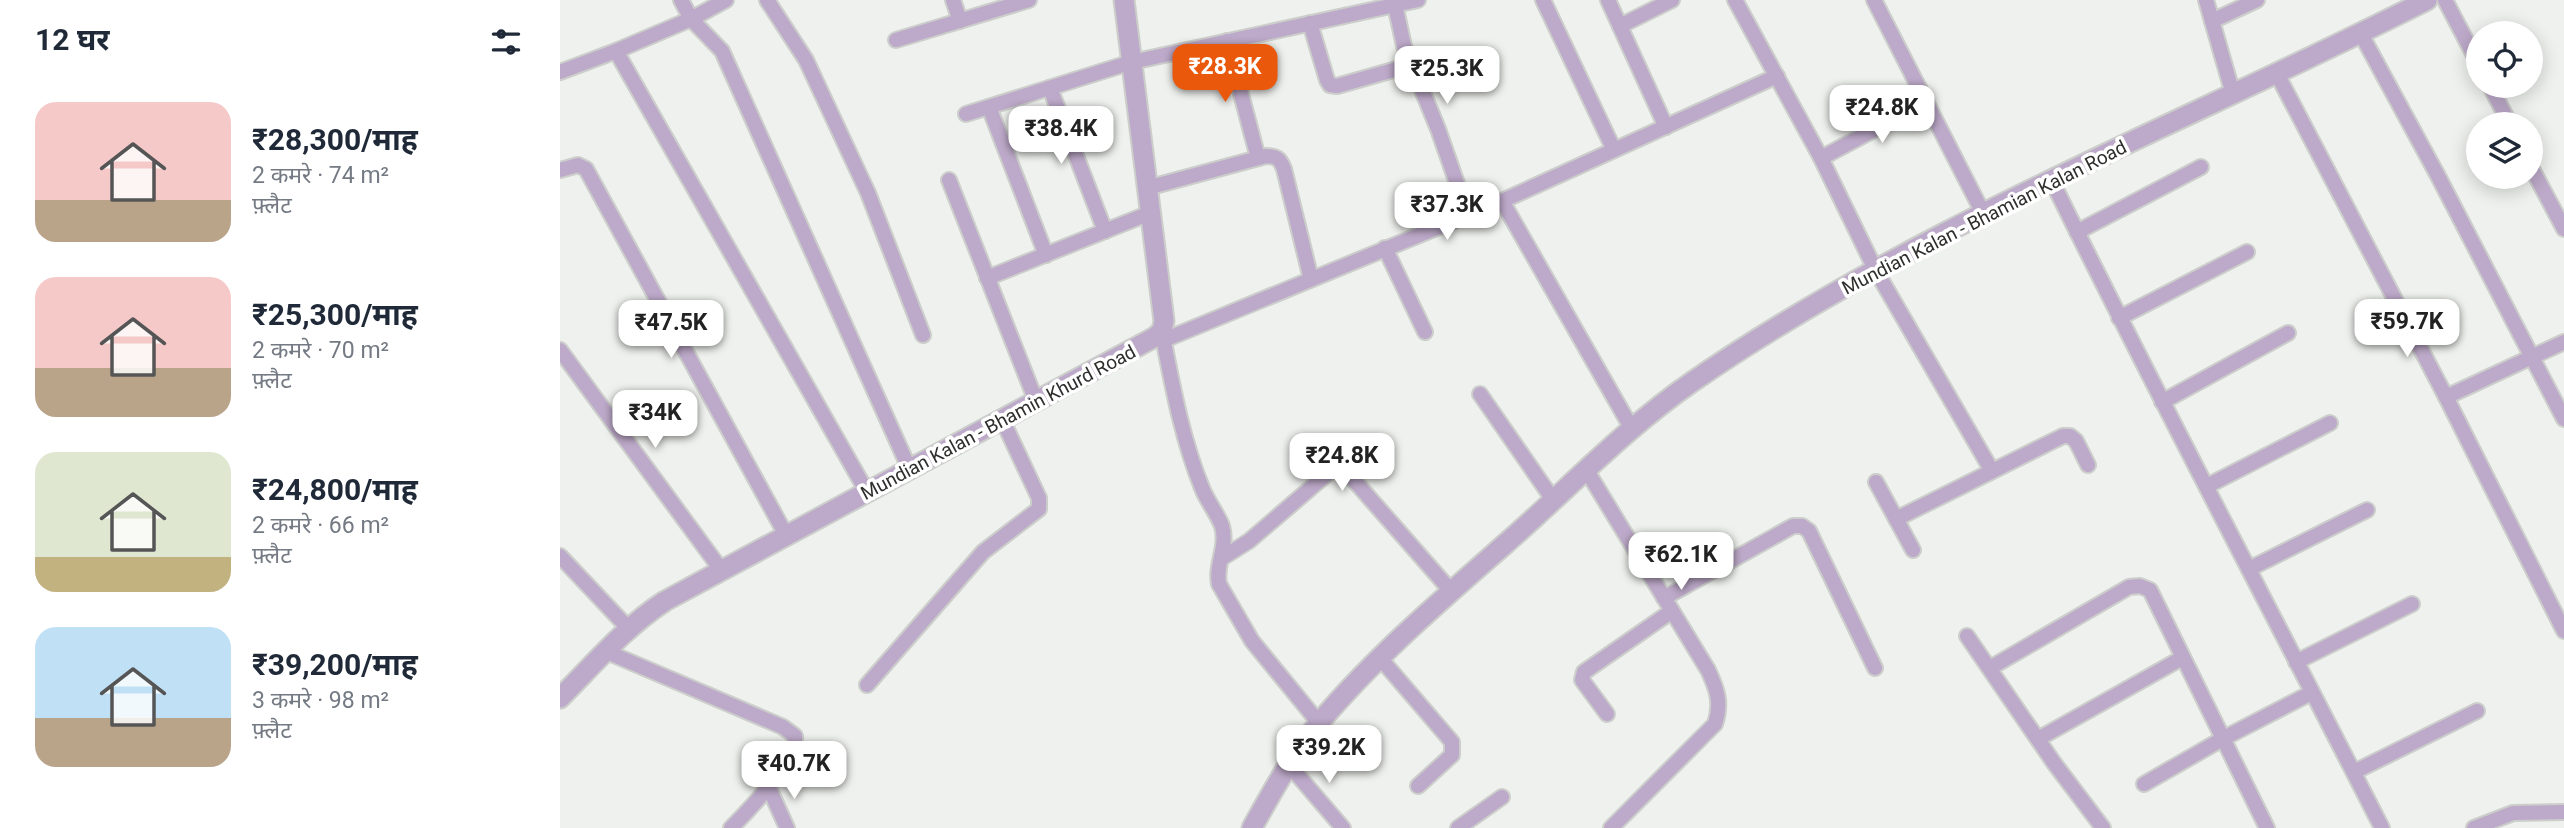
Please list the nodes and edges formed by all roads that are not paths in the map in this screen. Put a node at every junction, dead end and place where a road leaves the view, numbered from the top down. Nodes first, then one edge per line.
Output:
1 (681, 0) edge
2 (726, 0) edge
3 (953, 0) edge
4 (1029, 0) edge
5 (1124, 0) edge
6 (1418, 0) edge
7 (1543, 0) edge
8 (1608, 0) edge
9 (1672, 0) edge
10 (1735, 0) edge
11 (1874, 0) edge
12 (2206, 0) edge
13 (2257, 0) edge
14 (2427, 0) edge
15 (2445, 0) edge
16 (769, 1) edge
17 (1395, 5) junction
18 (691, 19) junction
19 (960, 21) junction
20 (2212, 21) junction
21 (1310, 23) junction
22 (1620, 26) junction
23 (2361, 34) junction
24 (896, 40) dead end
25 (2466, 40) edge
26 (1227, 41) junction
27 (616, 51) junction
28 (1132, 62) junction
29 (1411, 65) junction
30 (560, 72) edge
31 (2277, 74) junction
32 (1777, 76) junction
33 (1050, 88) junction
34 (2233, 94) junction
35 (1926, 102) junction
36 (989, 107) junction
37 (966, 114) dead end
38 (1666, 127) junction
39 (1614, 150) junction
40 (1258, 158) junction
41 (1822, 158) junction
42 (2201, 167) dead end
43 (560, 170) edge
44 (949, 180) dead end
45 (2052, 181) junction
46 (1147, 188) junction
47 (2543, 189) edge
48 (1502, 201) junction
49 (1150, 213) junction
50 (1468, 215) junction
51 (1984, 215) junction
52 (2564, 229) edge
53 (1105, 231) junction
54 (2077, 232) junction
55 (1385, 248) junction
56 (2247, 252) dead end
57 (1046, 255) junction
58 (1875, 269) junction
59 (987, 278) junction
60 (1311, 279) junction
61 (2119, 318) junction
62 (1424, 332) dead end
63 (2288, 333) dead end
64 (923, 335) dead end
65 (1163, 335) junction
66 (2564, 342) edge
67 (560, 350) edge
68 (2532, 357) junction
69 (1480, 394) dead end
70 (2446, 397) junction
71 (1036, 401) junction
72 (2162, 402) junction
73 (1002, 419) junction
74 (2564, 419) edge
75 (2330, 423) dead end
76 (1632, 429) junction
77 (2088, 465) dead end
78 (909, 468) junction
79 (1587, 471) junction
80 (1992, 471) junction
81 (1876, 482) dead end
82 (2207, 486) junction
83 (867, 492) junction
84 (1554, 501) junction
85 (2367, 510) dead end
86 (1896, 519) junction
87 (786, 535) junction
88 (1913, 550) dead end
89 (560, 555) edge
90 (1222, 558) junction
91 (2249, 569) junction
92 (722, 571) junction
93 (1451, 591) junction
94 (1668, 604) junction
95 (2412, 604) dead end
96 (629, 629) junction
97 (2564, 631) edge
98 (1967, 636) dead end
99 (607, 652) junction
100 (1380, 658) junction
101 (2182, 658) junction
102 (2296, 662) junction
103 (1875, 668) dead end
104 (1990, 668) junction
105 (867, 685) dead end
106 (2311, 693) junction
107 (560, 698) edge
108 (2477, 711) dead end
109 (1607, 714) dead end
110 (1319, 723) junction
111 (2224, 738) junction
112 (2038, 739) junction
113 (1289, 765) junction
114 (2354, 772) junction
115 (2144, 785) dead end
116 (1418, 786) dead end
117 (769, 789) junction
118 (1502, 797) dead end
119 (2564, 812) edge
120 (731, 828) edge
121 (787, 828) edge
122 (1252, 828) edge
123 (1343, 828) edge
124 (1458, 828) edge
125 (1611, 828) edge
126 (2103, 828) edge
127 (2267, 828) edge
128 (2382, 828) edge
129 (2474, 828) edge

1 - 18 street
2 - 18 street
3 - 19 street
4 - 19 street
5 - 28 street
6 - 17 street
7 - 39 street
8 - 22 street
9 - 22 street
10 - 32 street
11 - 35 street
12 - 20 street
13 - 20 street
14 - 23 street, Mundian Kalan - Bhamian Kalan Road
15 - 25 street
16 - 64 street
17 - 21 street
17 - 29 street
18 - 27 street
18 - 78 street
19 - 24 street
20 - 34 street
21 - 26 street
21 - 29 street
22 - 38 street
23 - 31 street, Mundian Kalan - Bhamian Kalan Road
23 - 68 street
26 - 28 street
26 - 40 street
27 - 30 street
27 - 83 street
28 - 33 street
28 - 46 street
29 - 50 street
31 - 34 street, Mundian Kalan - Bhamian Kalan Road
31 - 70 street
32 - 38 street
32 - 41 street
33 - 36 street
33 - 53 street
34 - 45 street, Mundian Kalan - Bhamian Kalan Road
35 - 41 street
35 - 51 street
36 - 37 street
36 - 57 street
38 - 39 street
39 - 48 street
40 - 46 street
40 - 60 street
41 - 58 street
42 - 54 street
43 - 87 street
44 - 59 street
45 - 51 street, Mundian Kalan - Bhamian Kalan Road
45 - 54 street
46 - 49 street
47 - 52 street
48 - 50 street
48 - 76 street
49 - 53 street
49 - 65 street
50 - 55 street
51 - 58 street, Mundian Kalan - Bhamian Kalan Road
53 - 57 street
54 - 61 street
55 - 60 street
55 - 62 street
56 - 61 street
57 - 59 street
58 - 76 street, Mundian Kalan - Bhamian Kalan Road
58 - 80 street
59 - 71 street
60 - 65 street
61 - 72 street
63 - 72 street
65 - 71 street, Mundian Kalan - Bhamin Khurd Road
65 - 90 street
66 - 68 street
67 - 92 street
68 - 70 street
68 - 74 street
69 - 84 street
70 - 97 street
71 - 73 street, Mundian Kalan - Bhamin Khurd Road
72 - 82 street
73 - 78 street, Mundian Kalan - Bhamin Khurd Road
73 - 105 street
75 - 82 street
76 - 79 street, Mundian Kalan - Bhamian Kalan Road
77 - 80 street
78 - 83 street, Mundian Kalan - Bhamin Khurd Road
79 - 84 street, Mundian Kalan - Bhamian Kalan Road
79 - 94 street
80 - 86 street
81 - 86 street
82 - 91 street
83 - 87 street, Mundian Kalan - Bhamin Khurd Road
84 - 93 street, Mundian Kalan - Bhamian Kalan Road
85 - 91 street
86 - 88 street
87 - 92 street, Mundian Kalan - Bhamin Khurd Road
89 - 96 street
90 - 93 street
90 - 110 street
91 - 102 street
92 - 96 street, Mundian Kalan - Bhamin Khurd Road
93 - 100 street, Mundian Kalan - Bhamian Kalan Road
94 - 103 street
94 - 109 street
94 - 125 street
95 - 102 street
96 - 99 street, Mundian Kalan - Bhamin Khurd Road
98 - 104 street
99 - 107 street, Mundian Kalan - Bhamin Khurd Road
99 - 117 street
100 - 110 street, Mundian Kalan - Bhamian Kalan Road
100 - 116 street
101 - 104 street
101 - 111 street
101 - 112 street
102 - 106 street
104 - 112 street
106 - 111 street
106 - 114 street
108 - 114 street
110 - 113 street, Mundian Kalan - Bhamian Kalan Road
111 - 115 street
111 - 127 street
112 - 126 street
113 - 122 street, Mundian Kalan - Bhamian Kalan Road
113 - 123 street
114 - 128 street
117 - 120 street
117 - 121 street
118 - 124 street
119 - 129 street

